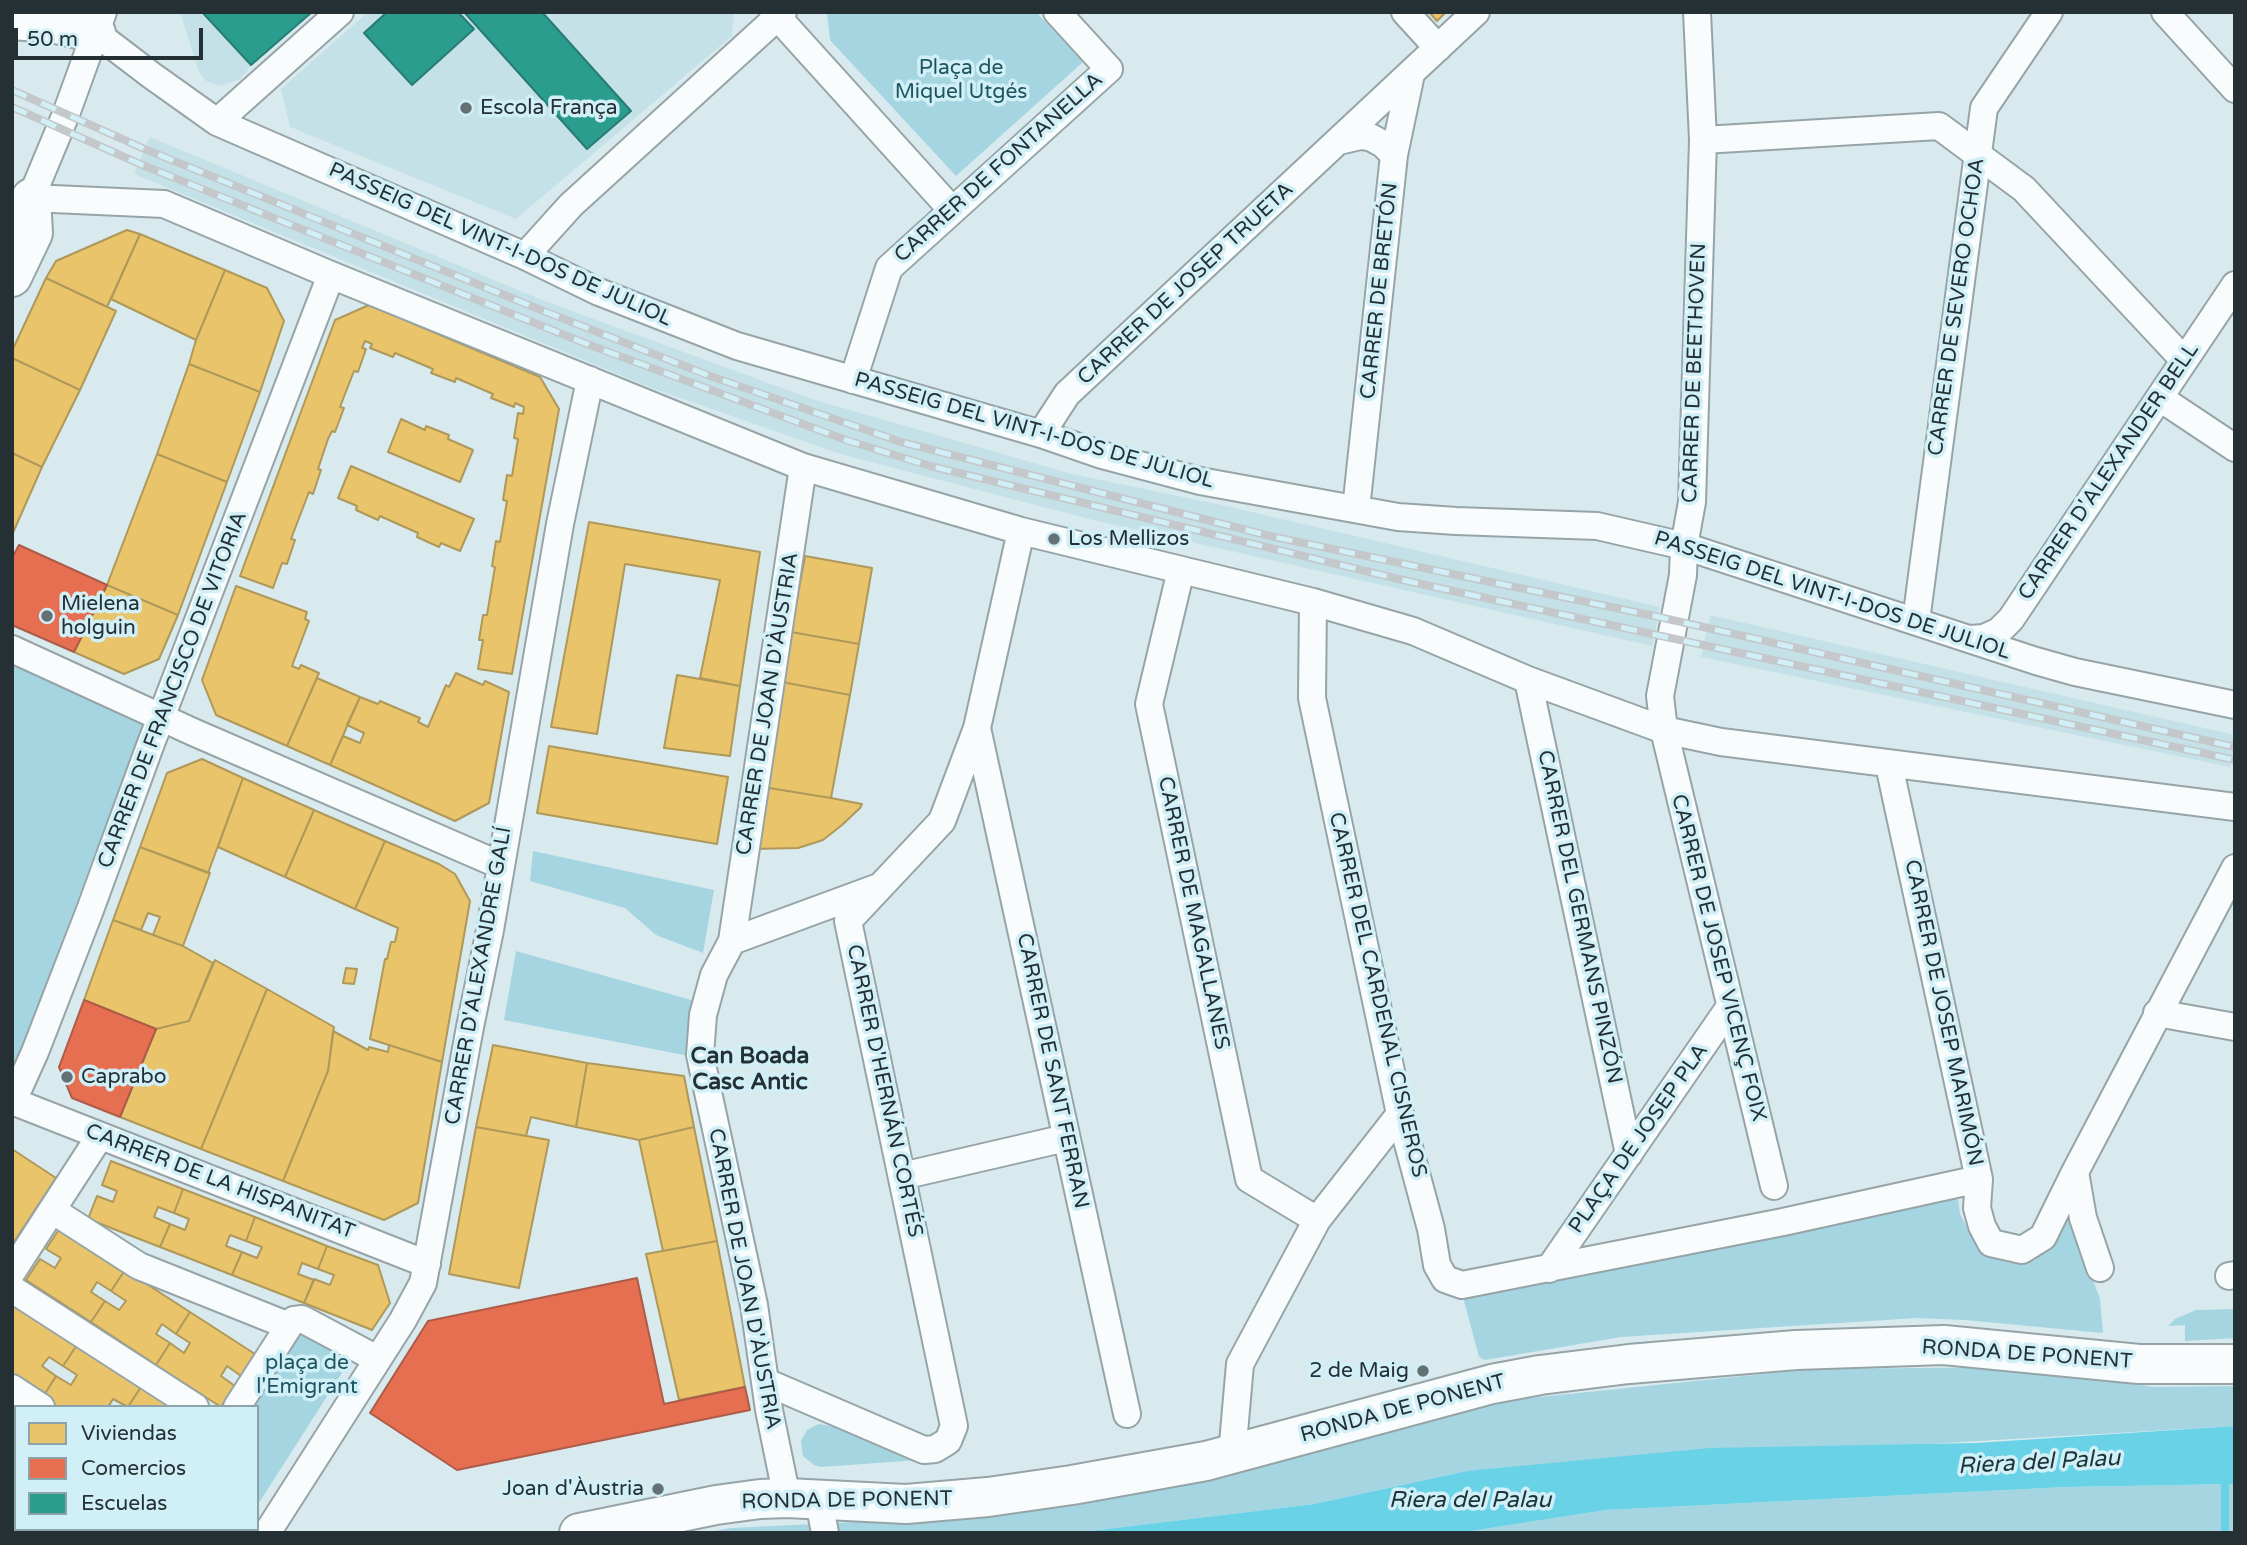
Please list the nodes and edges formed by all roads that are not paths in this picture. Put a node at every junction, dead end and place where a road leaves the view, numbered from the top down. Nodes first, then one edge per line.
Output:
1 (340, 12) edge
2 (1056, 12) edge
3 (1405, 12) edge
4 (1476, 12) edge
5 (1697, 12) edge
6 (2049, 12) edge
7 (2165, 12) edge
8 (778, 14) edge
9 (12, 20) edge
10 (99, 22) edge
11 (1438, 48) junction
12 (1411, 74) junction
13 (2235, 89) edge
14 (217, 122) junction
15 (1703, 140) junction
16 (1339, 141) junction
17 (1978, 153) junction
18 (1394, 155) junction
19 (19, 200) edge
20 (952, 210) junction
21 (525, 256) junction
22 (331, 275) junction
23 (12, 277) edge
24 (2235, 285) edge
25 (2183, 359) junction
26 (590, 380) junction
27 (853, 380) junction
28 (2160, 398) junction
29 (1041, 434) junction
30 (2235, 448) edge
31 (803, 467) junction
32 (1356, 509) junction
33 (1021, 531) junction
34 (1684, 546) junction
35 (1181, 570) junction
36 (1313, 602) junction
37 (1916, 621) junction
38 (1969, 639) junction
39 (12, 649) edge
40 (1528, 680) junction
41 (2235, 705) edge
42 (161, 717) junction
43 (977, 728) junction
44 (1664, 730) junction
45 (1888, 765) junction
46 (2235, 807) edge
47 (500, 865) junction
48 (2235, 868) edge
49 (878, 887) junction
50 (732, 941) junction
51 (1730, 1008) junction
52 (2157, 1013) junction
53 (2235, 1027) edge
54 (13, 1102) edge
55 (1400, 1114) junction
56 (100, 1136) junction
57 (1066, 1138) junction
58 (1629, 1154) junction
59 (2075, 1172) junction
60 (902, 1176) junction
61 (1979, 1179) junction
62 (1774, 1186) dead end
63 (52, 1210) junction
64 (1317, 1220) junction
65 (427, 1264) junction
66 (2100, 1268) dead end
67 (1549, 1269) junction
68 (12, 1272) edge
69 (12, 1289) edge
70 (289, 1326) junction
71 (377, 1359) junction
72 (2235, 1364) edge
73 (766, 1382) junction
74 (12, 1388) edge
75 (37, 1405) edge
76 (192, 1405) edge
77 (238, 1405) edge
78 (1127, 1414) dead end
79 (1232, 1455) junction
80 (811, 1511) edge
81 (267, 1533) edge
82 (579, 1533) edge

1 - 14 street
2 - 20 street, CARRER DE FONTANELLA
3 - 11 street
4 - 11 street, CARRER DE JOSEP TRUETA
5 - 15 street, CARRER DE BEETHOVEN
6 - 17 street, CARRER DE SEVERO OCHOA
7 - 13 street
8 - 20 street
8 - 21 street
9 - 10 main road, PASSEIG DEL VINT-I-DOS DE JULIOL
10 - 14 street, PASSEIG DEL VINT-I-DOS DE JULIOL
10 - 19 street
11 - 12 street, CARRER DE JOSEP TRUETA
12 - 16 street, CARRER DE JOSEP TRUETA
12 - 18 street, CARRER DE BRETÓN
14 - 21 street, PASSEIG DEL VINT-I-DOS DE JULIOL
15 - 17 street
15 - 34 street, CARRER DE BEETHOVEN
16 - 18 street
16 - 29 street, CARRER DE JOSEP TRUETA
17 - 25 street
17 - 37 street, CARRER DE SEVERO OCHOA
18 - 32 street, CARRER DE BRETÓN
19 - 22 street
19 - 23 main road
20 - 27 street, CARRER DE FONTANELLA
21 - 27 street, PASSEIG DEL VINT-I-DOS DE JULIOL
22 - 26 street
22 - 42 street, CARRER DE FRANCISCO DE VITORIA
24 - 25 street, CARRER D'ALEXANDER BELL
25 - 28 street, CARRER D'ALEXANDER BELL
26 - 31 street
26 - 47 street, CARRER D'ALEXANDRE GALÍ
27 - 29 street, PASSEIG DEL VINT-I-DOS DE JULIOL
28 - 30 street
28 - 38 street, CARRER D'ALEXANDER BELL
29 - 32 street, PASSEIG DEL VINT-I-DOS DE JULIOL
31 - 33 street
31 - 50 street, CARRER DE JOAN D'ÀUSTRIA
32 - 34 street, PASSEIG DEL VINT-I-DOS DE JULIOL
33 - 35 street
33 - 43 street, CARRER D'HERNÁN CORTÉS
34 - 37 street, PASSEIG DEL VINT-I-DOS DE JULIOL
34 - 44 street, CARRER DE BEETHOVEN
35 - 36 street
35 - 64 street, CARRER DE MAGALLANES
36 - 40 street
36 - 55 street, CARRER DEL CARDENAL CISNEROS
37 - 38 street, PASSEIG DEL VINT-I-DOS DE JULIOL
38 - 41 street, PASSEIG DEL VINT-I-DOS DE JULIOL
39 - 42 street
40 - 44 street
40 - 58 street, CARRER DEL GERMANS PINZÓN
42 - 47 street
42 - 54 street, CARRER DE FRANCISCO DE VITORIA
43 - 49 street, CARRER D'HERNÁN CORTÉS
43 - 57 street, CARRER DE SANT FERRAN
44 - 45 street
44 - 51 street, CARRER DE JOSEP VICENÇ FOIX
45 - 46 street
45 - 61 street, CARRER DE JOSEP MARIMÓN
47 - 65 street, CARRER D'ALEXANDRE GALÍ
48 - 52 street
49 - 50 street
49 - 60 street, CARRER D'HERNÁN CORTÉS
50 - 73 street, CARRER DE JOAN D'ÀUSTRIA
51 - 58 street, PLAÇA DE JOSEP PLA
51 - 62 street, CARRER DE JOSEP VICENÇ FOIX
52 - 53 street
52 - 59 street
54 - 56 street, CARRER DE LA HISPANITAT
55 - 64 street
55 - 67 street, CARRER DEL CARDENAL CISNEROS
56 - 63 street
56 - 65 street, CARRER DE LA HISPANITAT
57 - 60 street
57 - 78 street, CARRER DE SANT FERRAN
58 - 67 street, PLAÇA DE JOSEP PLA
59 - 61 street, CARRER DE JOSEP MARIMÓN
59 - 66 street
60 - 73 street, CARRER D'HERNÁN CORTÉS
61 - 67 street
63 - 68 street
63 - 70 street
64 - 79 street
65 - 71 street, CARRER D'ALEXANDRE GALÍ
69 - 76 street
70 - 71 street
70 - 77 street
71 - 81 street, CARRER D'ALEXANDRE GALÍ
72 - 79 main road, RONDA DE PONENT
73 - 80 street, CARRER DE JOAN D'ÀUSTRIA
74 - 75 street
79 - 80 main road, RONDA DE PONENT
80 - 82 main road, RONDA DE PONENT

